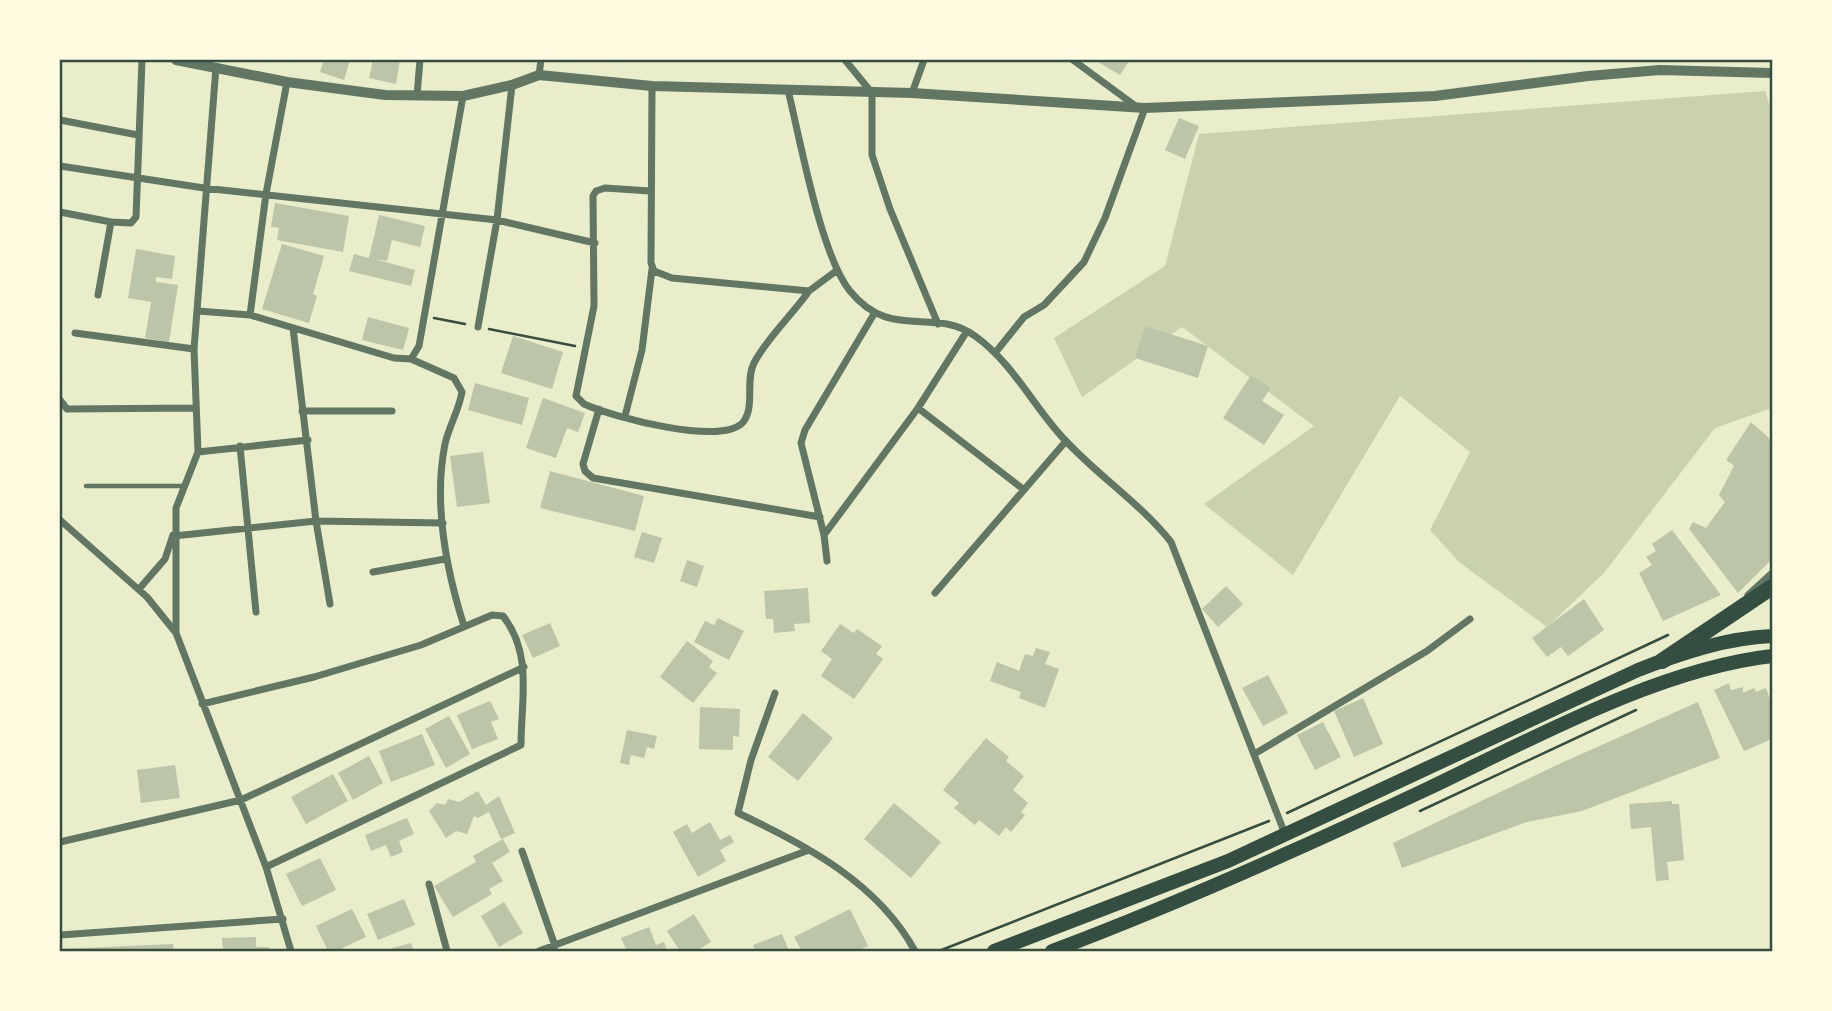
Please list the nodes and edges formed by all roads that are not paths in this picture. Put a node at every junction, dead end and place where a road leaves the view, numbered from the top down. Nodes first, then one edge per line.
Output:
1 (142, 60) edge
2 (176, 60) edge
3 (420, 60) edge
4 (541, 60) edge
5 (845, 60) edge
6 (924, 60) edge
7 (1073, 60) edge
8 (216, 67) junction
9 (1773, 73) edge
10 (539, 75) junction
11 (287, 82) junction
12 (512, 85) junction
13 (652, 86) junction
14 (788, 90) junction
15 (872, 93) junction
16 (912, 93) junction
17 (417, 95) junction
18 (463, 96) junction
19 (1141, 108) junction
20 (60, 120) edge
21 (138, 135) junction
22 (60, 166) edge
23 (139, 176) junction
24 (204, 188) junction
25 (650, 191) junction
26 (266, 194) junction
27 (60, 212) edge
28 (444, 214) junction
29 (497, 220) junction
30 (111, 222) junction
31 (595, 243) junction
32 (652, 269) junction
33 (836, 271) junction
34 (809, 291) junction
35 (98, 295) dead end
36 (198, 311) junction
37 (874, 314) junction
38 (250, 315) junction
39 (938, 324) junction
40 (478, 327) road end
41 (293, 328) junction
42 (967, 331) junction
43 (75, 333) dead end
44 (194, 349) junction
45 (995, 353) junction
46 (411, 359) junction
47 (60, 400) edge
48 (195, 408) junction
49 (918, 408) junction
50 (599, 409) junction
51 (302, 411) junction
52 (392, 411) dead end
53 (625, 415) junction
54 (308, 440) junction
55 (1066, 441) junction
56 (240, 446) junction
57 (198, 452) junction
58 (86, 485) dead end
59 (182, 486) junction
60 (1023, 489) junction
61 (820, 517) junction
62 (60, 520) edge
63 (316, 521) junction
64 (443, 523) junction
65 (246, 528) junction
66 (824, 535) junction
67 (175, 536) junction
68 (445, 559) junction
69 (827, 561) dead end
70 (373, 572) dead end
71 (1773, 572) edge
72 (1773, 587) edge
73 (139, 589) junction
74 (935, 593) dead end
75 (330, 604) dead end
76 (256, 612) dead end
77 (1470, 619) dead end
78 (464, 625) junction
79 (1714, 626) junction
80 (176, 633) junction
81 (1773, 636) edge
82 (1773, 656) edge
83 (1662, 661) junction
84 (524, 667) junction
85 (775, 693) dead end
86 (202, 704) junction
87 (1256, 753) junction
88 (241, 800) junction
89 (1285, 834) junction
90 (60, 842) edge
91 (809, 850) junction
92 (522, 851) dead end
93 (266, 867) junction
94 (429, 884) dead end
95 (283, 919) junction
96 (60, 935) edge
97 (555, 946) junction
98 (291, 951) edge
99 (447, 951) edge
100 (539, 951) edge
101 (915, 951) edge
102 (994, 951) edge
103 (1052, 951) edge

1 - 21 street
2 - 8 street
3 - 17 street
4 - 10 street
5 - 15 street
6 - 16 street
7 - 19 street
8 - 11 street
8 - 24 street
9 - 19 street
10 - 12 street
10 - 13 street
11 - 17 street
11 - 26 street
12 - 18 street
12 - 29 street
13 - 14 street
13 - 25 street
14 - 15 street
14 - 33 street
15 - 16 street
15 - 39 street
16 - 19 street
17 - 18 street
18 - 28 street
19 - 45 street
20 - 21 street
21 - 23 street
22 - 23 street
23 - 24 street
23 - 30 street
24 - 26 street
24 - 36 street
25 - 31 street
25 - 32 street
26 - 28 street
26 - 38 street
27 - 30 street
28 - 29 street
28 - 46 street
29 - 31 street
29 - 40 street
30 - 35 street
31 - 50 street
32 - 34 street
32 - 53 street
33 - 34 street
33 - 37 street
34 - 53 street
36 - 38 street
36 - 44 street
37 - 39 street
37 - 61 street
38 - 41 street
39 - 42 street
41 - 46 street
41 - 51 street
42 - 45 street
42 - 49 street
43 - 44 street
44 - 48 street
45 - 55 street
46 - 64 street
47 - 48 street
48 - 57 street
49 - 60 street
49 - 66 street
50 - 53 street
50 - 61 street
51 - 52 street
51 - 54 street
54 - 56 street
54 - 63 street
55 - 60 street
55 - 87 street
56 - 57 street
56 - 65 street
57 - 59 street
58 - 59 lane
59 - 67 street
60 - 74 street
61 - 66 street
62 - 73 street
63 - 64 street
63 - 65 street
63 - 75 street
64 - 68 street
65 - 67 street
65 - 76 street
66 - 69 street
67 - 73 street
67 - 80 street
68 - 70 street
68 - 78 street
71 - 79 street
72 - 79 highway
73 - 80 street
77 - 87 street
78 - 84 street
78 - 86 street
79 - 83 highway
80 - 86 street
81 - 83 highway
82 - 103 highway
83 - 89 highway
84 - 88 street
84 - 93 street
85 - 91 street
86 - 88 street
87 - 89 street
88 - 90 street
88 - 93 street
89 - 102 highway
91 - 97 street
91 - 101 street
92 - 97 street
93 - 95 street
94 - 99 street
95 - 96 street
95 - 98 street
97 - 100 street

